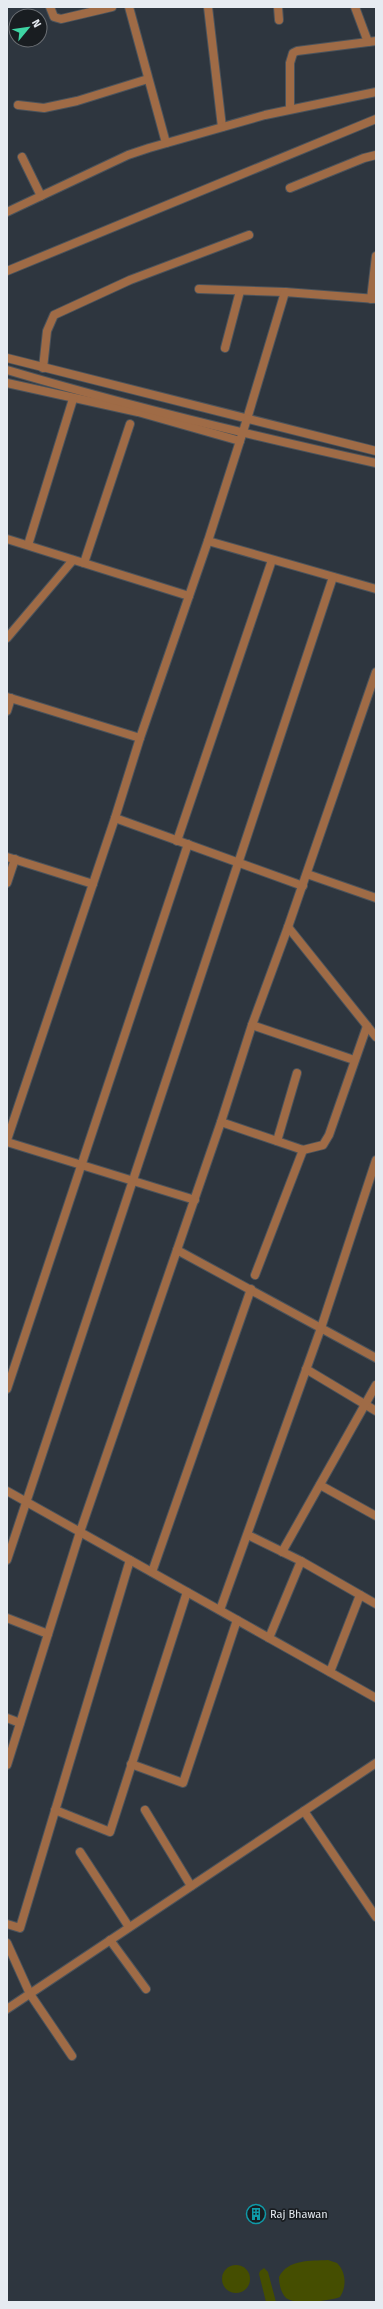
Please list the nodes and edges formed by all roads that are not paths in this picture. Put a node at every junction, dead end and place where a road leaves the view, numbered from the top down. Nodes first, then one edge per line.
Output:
1 (50, 7) edge
2 (112, 7) edge
3 (129, 7) edge
4 (208, 7) edge
5 (278, 7) edge
6 (355, 7) edge
7 (279, 20) dead end
8 (372, 41) edge
9 (148, 79) junction
10 (376, 92) edge
11 (18, 105) dead end
12 (290, 109) junction
13 (376, 119) edge
14 (222, 127) junction
15 (166, 143) junction
16 (376, 155) edge
17 (22, 156) dead end
18 (290, 188) dead end
19 (41, 196) junction
20 (7, 212) edge
21 (249, 235) dead end
22 (376, 256) edge
23 (7, 271) edge
24 (199, 289) dead end
25 (240, 291) junction
26 (284, 292) junction
27 (374, 299) edge
28 (225, 348) dead end
29 (7, 358) edge
30 (43, 368) junction
31 (7, 370) edge
32 (7, 383) edge
33 (73, 399) junction
34 (247, 419) junction
35 (130, 424) dead end
36 (242, 437) junction
37 (376, 451) edge
38 (376, 463) edge
39 (7, 539) edge
40 (208, 541) junction
41 (28, 545) junction
42 (73, 560) junction
43 (272, 560) junction
44 (84, 563) junction
45 (332, 577) junction
46 (376, 590) edge
47 (188, 596) junction
48 (7, 638) edge
49 (376, 672) edge
50 (9, 697) edge
51 (372, 697) edge
52 (7, 711) edge
53 (140, 738) junction
54 (115, 818) junction
55 (177, 840) junction
56 (188, 844) junction
57 (11, 858) edge
58 (237, 862) junction
59 (306, 874) junction
60 (7, 883) edge
61 (93, 884) junction
62 (303, 886) junction
63 (375, 895) edge
64 (288, 927) junction
65 (252, 1024) junction
66 (367, 1026) junction
67 (376, 1037) edge
68 (354, 1060) junction
69 (298, 1073) dead end
70 (221, 1122) junction
71 (7, 1141) edge
72 (277, 1141) junction
73 (303, 1150) junction
74 (376, 1160) edge
75 (82, 1165) junction
76 (133, 1182) junction
77 (195, 1200) junction
78 (178, 1250) junction
79 (255, 1274) dead end
80 (251, 1289) junction
81 (321, 1328) junction
82 (376, 1358) edge
83 (306, 1369) junction
84 (376, 1385) edge
85 (7, 1389) edge
86 (365, 1405) junction
87 (376, 1412) edge
88 (320, 1485) junction
89 (7, 1491) edge
90 (27, 1502) junction
91 (375, 1512) edge
92 (80, 1532) junction
93 (248, 1535) junction
94 (282, 1552) junction
95 (7, 1560) edge
96 (130, 1560) junction
97 (301, 1561) junction
98 (152, 1572) junction
99 (187, 1592) junction
100 (360, 1595) junction
101 (376, 1604) edge
102 (220, 1610) junction
103 (7, 1618) edge
104 (237, 1620) junction
105 (48, 1634) junction
106 (269, 1638) junction
107 (330, 1672) junction
108 (376, 1698) edge
109 (7, 1718) edge
110 (20, 1723) junction
111 (131, 1764) junction
112 (7, 1765) edge
113 (375, 1765) edge
114 (55, 1810) junction
115 (145, 1810) dead end
116 (304, 1811) junction
117 (80, 1852) dead end
118 (191, 1886) junction
119 (376, 1917) edge
120 (7, 1924) edge
121 (130, 1927) junction
122 (110, 1940) junction
123 (7, 1943) edge
124 (146, 1990) dead end
125 (30, 1994) junction
126 (7, 2009) edge
127 (72, 2056) dead end

1 - 2 street
3 - 9 street
4 - 14 street
5 - 7 street
6 - 8 street
8 - 12 street
9 - 11 street
9 - 15 street
10 - 12 street
12 - 14 street
13 - 23 street
14 - 15 street
15 - 19 street
16 - 18 street
17 - 19 street
19 - 20 street
21 - 30 street
22 - 27 street
24 - 25 street
25 - 26 street
25 - 28 street
26 - 27 street
26 - 34 street
29 - 30 street
30 - 34 street
31 - 36 street
32 - 33 street
33 - 36 street
33 - 41 street
34 - 36 street
34 - 37 street
35 - 44 street
36 - 38 street
36 - 40 street
39 - 41 street
40 - 43 street
40 - 47 street
41 - 42 street
42 - 44 street
42 - 48 street
43 - 45 street
43 - 55 street
44 - 47 street
45 - 46 street
45 - 58 street
47 - 53 street
49 - 51 street
50 - 52 street
50 - 53 street
51 - 59 street
53 - 54 street
54 - 55 street
54 - 61 street
55 - 56 street
56 - 58 street
56 - 75 street
57 - 60 street
57 - 61 street
58 - 62 street
58 - 76 street
59 - 62 street
59 - 63 street
61 - 71 street
62 - 64 street
64 - 65 street
64 - 66 street
65 - 68 street
65 - 70 street
66 - 67 street
66 - 68 street
68 - 73 street
69 - 72 street
70 - 72 street
70 - 77 street
71 - 75 street
72 - 73 street
73 - 79 street
74 - 81 street
75 - 76 street
75 - 85 street
76 - 77 street
76 - 90 street
77 - 78 street
78 - 80 street
78 - 92 street
80 - 81 street
80 - 98 street
81 - 82 street
81 - 83 street
83 - 86 street
83 - 93 street
84 - 86 street
86 - 87 street
86 - 88 street
88 - 91 street
88 - 94 street
89 - 90 street
90 - 92 street
90 - 95 street
92 - 96 street
92 - 105 street
93 - 94 street
93 - 102 street
94 - 97 street
96 - 98 street
96 - 114 street
97 - 100 street
97 - 106 street
98 - 99 street
99 - 102 street
99 - 111 street
100 - 101 street
100 - 107 street
102 - 104 street
103 - 105 street
104 - 106 street
104 - 111 street
105 - 110 street
106 - 107 street
107 - 108 street
109 - 110 street
110 - 112 street
111 - 114 street
113 - 116 street
114 - 120 street
115 - 118 street
116 - 118 street
116 - 119 street
117 - 121 street
118 - 121 street
121 - 122 street
122 - 124 street
122 - 125 street
123 - 125 street
125 - 126 street
125 - 127 street

